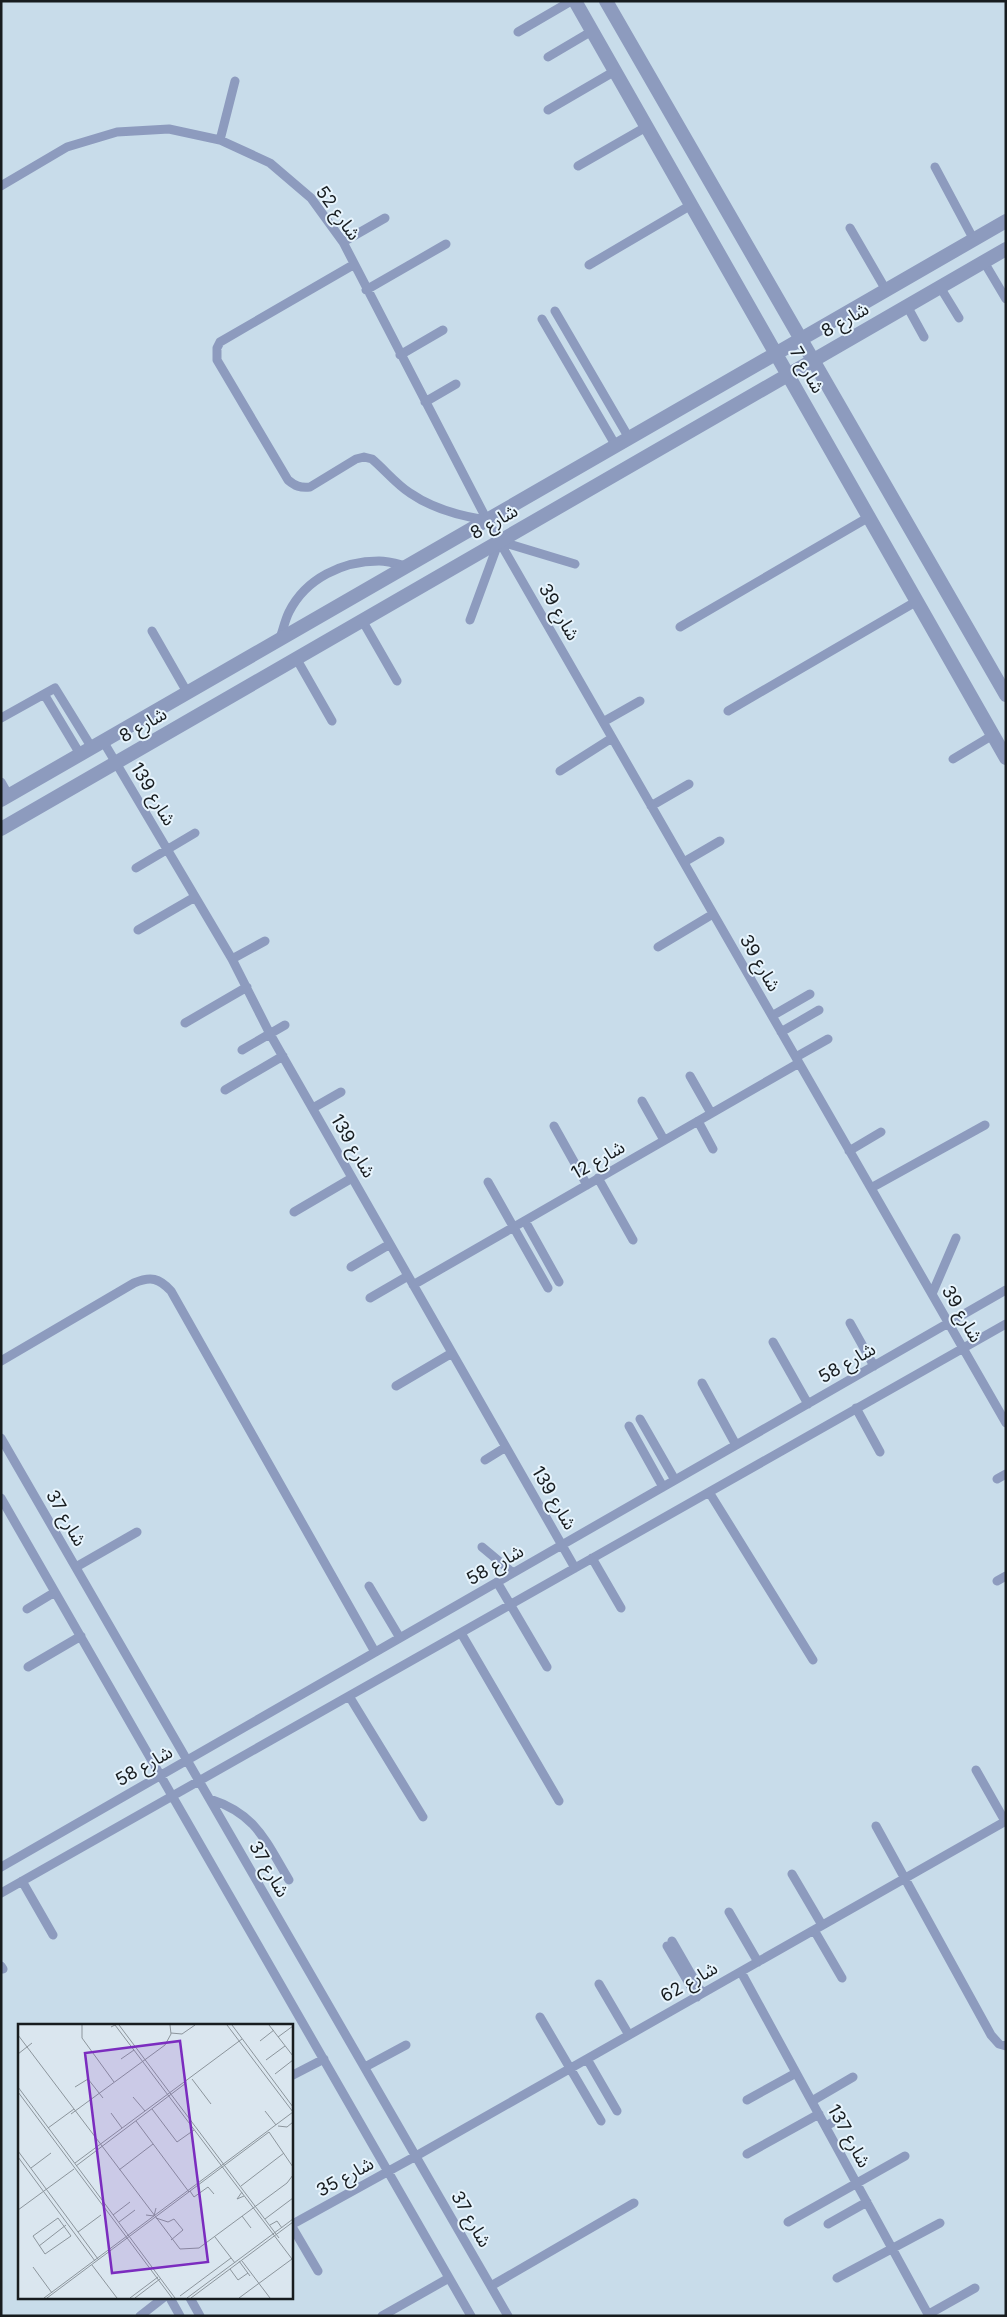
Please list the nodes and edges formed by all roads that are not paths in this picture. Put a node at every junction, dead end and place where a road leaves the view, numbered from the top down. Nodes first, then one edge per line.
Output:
1 (573, 1) edge
2 (606, 1) edge
3 (592, 31) junction
4 (518, 32) dead end
5 (548, 57) dead end
6 (615, 71) junction
7 (235, 82) dead end
8 (548, 110) dead end
9 (646, 127) junction
10 (220, 140) junction
11 (578, 166) dead end
12 (934, 167) dead end
13 (1, 186) edge
14 (691, 205) junction
15 (385, 218) dead end
16 (1006, 222) edge
17 (850, 228) dead end
18 (974, 240) junction
19 (343, 242) junction
20 (446, 244) dead end
21 (1006, 249) edge
22 (984, 262) junction
23 (353, 265) junction
24 (589, 265) dead end
25 (940, 287) junction
26 (366, 290) junction
27 (886, 290) junction
28 (1006, 299) edge
29 (908, 306) junction
30 (555, 311) dead end
31 (960, 318) dead end
32 (542, 319) dead end
33 (443, 330) dead end
34 (924, 337) dead end
35 (801, 339) junction
36 (776, 353) junction
37 (400, 355) junction
38 (813, 360) junction
39 (788, 374) junction
40 (456, 384) dead end
41 (425, 402) junction
42 (629, 438) junction
43 (616, 446) junction
44 (869, 517) junction
45 (487, 520) junction
46 (499, 540) junction
47 (575, 564) dead end
48 (409, 567) junction
49 (917, 601) junction
50 (362, 620) junction
51 (470, 620) dead end
52 (680, 627) dead end
53 (152, 631) dead end
54 (280, 638) junction
55 (296, 658) junction
56 (397, 681) dead end
57 (187, 692) junction
58 (44, 694) junction
59 (1006, 694) edge
60 (640, 701) dead end
61 (728, 711) dead end
62 (1, 718) edge
63 (332, 721) dead end
64 (603, 722) junction
65 (993, 735) junction
66 (612, 738) junction
67 (92, 748) junction
68 (1006, 758) edge
69 (953, 759) dead end
70 (115, 763) junction
71 (560, 771) dead end
72 (1, 782) edge
73 (689, 784) dead end
74 (5, 798) edge
75 (651, 806) junction
76 (1, 829) edge
77 (195, 832) dead end
78 (720, 841) dead end
79 (167, 849) junction
80 (684, 862) junction
81 (136, 868) dead end
82 (195, 897) junction
83 (713, 914) junction
84 (138, 930) dead end
85 (265, 941) dead end
86 (658, 947) dead end
87 (232, 959) junction
88 (247, 987) junction
89 (810, 994) dead end
90 (819, 1010) dead end
91 (772, 1016) junction
92 (185, 1023) dead end
93 (285, 1025) dead end
94 (781, 1032) junction
95 (270, 1034) junction
96 (828, 1038) dead end
97 (242, 1050) dead end
98 (283, 1056) junction
99 (797, 1060) junction
100 (690, 1076) dead end
101 (226, 1090) dead end
102 (341, 1092) dead end
103 (642, 1100) dead end
104 (313, 1108) junction
105 (711, 1114) junction
106 (698, 1121) junction
107 (985, 1125) dead end
108 (554, 1126) dead end
109 (881, 1132) dead end
110 (664, 1140) junction
111 (713, 1149) dead end
112 (849, 1151) junction
113 (352, 1178) junction
114 (598, 1178) junction
115 (488, 1182) dead end
116 (587, 1185) junction
117 (871, 1188) junction
118 (294, 1212) dead end
119 (525, 1221) junction
120 (514, 1227) junction
121 (956, 1238) dead end
122 (633, 1240) dead end
123 (390, 1244) junction
124 (351, 1267) dead end
125 (408, 1276) junction
126 (559, 1282) dead end
127 (413, 1285) junction
128 (548, 1288) dead end
129 (1006, 1290) edge
130 (932, 1294) junction
131 (370, 1298) dead end
132 (850, 1322) dead end
133 (948, 1323) junction
134 (1006, 1324) edge
135 (773, 1342) dead end
136 (963, 1348) junction
137 (452, 1353) junction
138 (1, 1361) edge
139 (874, 1366) junction
140 (702, 1383) dead end
141 (396, 1386) dead end
142 (808, 1404) junction
143 (856, 1408) junction
144 (640, 1419) dead end
145 (1006, 1423) edge
146 (629, 1426) dead end
147 (1, 1438) edge
148 (736, 1445) junction
149 (506, 1447) junction
150 (880, 1452) dead end
151 (485, 1460) dead end
152 (1006, 1474) edge
153 (675, 1480) junction
154 (997, 1480) dead end
155 (663, 1487) junction
156 (710, 1492) junction
157 (1, 1498) edge
158 (5, 1513) edge
159 (137, 1532) dead end
160 (562, 1545) junction
161 (482, 1546) dead end
162 (592, 1558) junction
163 (76, 1567) junction
164 (575, 1568) junction
165 (514, 1573) junction
166 (497, 1582) junction
167 (369, 1586) dead end
168 (55, 1592) junction
169 (510, 1604) junction
170 (621, 1608) dead end
171 (27, 1609) dead end
172 (461, 1633) junction
173 (81, 1636) junction
174 (400, 1638) junction
175 (375, 1652) junction
176 (813, 1660) dead end
177 (28, 1667) dead end
178 (547, 1668) dead end
179 (349, 1696) junction
180 (188, 1760) junction
181 (976, 1770) dead end
182 (161, 1776) junction
183 (199, 1781) junction
184 (172, 1796) junction
185 (210, 1798) junction
186 (559, 1801) dead end
187 (423, 1817) dead end
188 (1006, 1821) edge
189 (876, 1826) dead end
190 (1, 1867) edge
191 (792, 1874) dead end
192 (906, 1878) junction
193 (289, 1880) dead end
194 (22, 1882) junction
195 (1, 1893) edge
196 (729, 1912) dead end
197 (818, 1928) junction
198 (53, 1936) dead end
199 (670, 1944) dead end
200 (758, 1962) junction
201 (741, 1972) junction
202 (842, 1978) dead end
203 (599, 1984) dead end
204 (699, 1995) junction
205 (540, 2017) dead end
206 (629, 2035) junction
207 (406, 2045) dead end
208 (1006, 2046) edge
209 (324, 2059) junction
210 (586, 2059) junction
211 (365, 2067) junction
212 (570, 2068) junction
213 (796, 2072) junction
214 (292, 2075) edge
215 (853, 2077) dead end
216 (747, 2100) dead end
217 (812, 2101) junction
218 (617, 2111) dead end
219 (819, 2114) junction
220 (842, 2117) dead end
221 (601, 2121) dead end
222 (826, 2126) junction
223 (747, 2154) dead end
224 (416, 2156) junction
225 (905, 2156) dead end
226 (388, 2172) junction
227 (857, 2183) junction
228 (867, 2202) junction
229 (634, 2203) dead end
230 (788, 2222) dead end
231 (940, 2223) dead end
232 (292, 2224) edge
233 (828, 2224) dead end
234 (292, 2227) edge
235 (892, 2248) junction
236 (318, 2271) dead end
237 (449, 2278) junction
238 (837, 2278) dead end
239 (491, 2286) junction
240 (975, 2288) dead end
241 (160, 2300) edge
242 (171, 2300) edge
243 (191, 2300) edge
244 (929, 2315) edge
245 (140, 2316) edge
246 (180, 2316) edge
247 (200, 2316) edge
248 (382, 2316) edge
249 (471, 2316) edge
250 (508, 2316) edge

1 - 3 street, شارع 7
1 - 4 lane
2 - 35 street, شارع 7
3 - 5 lane
3 - 6 street, شارع 7
6 - 8 lane
6 - 9 street, شارع 7
7 - 10 lane
9 - 11 lane
9 - 14 street, شارع 7
10 - 13 lane, شارع 52
10 - 19 lane, شارع 52
12 - 18 lane
14 - 24 lane
14 - 36 street, شارع 7
15 - 19 lane
16 - 18 street, شارع 8
17 - 27 lane
18 - 27 street, شارع 8
19 - 23 lane, شارع 52
20 - 26 lane
21 - 22 street, شارع 8
22 - 25 street, شارع 8
22 - 28 lane
23 - 26 lane, شارع 52
23 - 45 lane
25 - 29 street, شارع 8
25 - 31 lane
26 - 37 lane, شارع 52
27 - 35 street, شارع 8
29 - 34 lane
29 - 38 street, شارع 8
30 - 42 lane
32 - 43 lane
33 - 37 lane
35 - 36 street, شارع 8
35 - 38 street, شارع 7
36 - 39 street, شارع 7
36 - 42 street, شارع 8
37 - 41 lane, شارع 52
38 - 39 street, شارع 8
38 - 59 street, شارع 7
39 - 44 street, شارع 7
39 - 46 street, شارع 8
40 - 41 lane
41 - 45 lane, شارع 52
42 - 43 street, شارع 8
43 - 45 street, شارع 8
44 - 49 street, شارع 7
44 - 52 lane
45 - 46 lane, شارع 39
45 - 48 street, شارع 8
46 - 47 lane
46 - 50 street, شارع 8
46 - 51 lane
46 - 64 lane, شارع 39
48 - 54 street, شارع 8
48 - 54 lane
49 - 61 lane
49 - 65 street, شارع 7
50 - 55 street, شارع 8
50 - 56 lane
53 - 57 lane
54 - 57 street, شارع 8
55 - 63 lane
55 - 70 street, شارع 8
57 - 67 street, شارع 8
58 - 62 lane
58 - 67 lane
58 - 67 lane
60 - 64 lane
64 - 66 lane, شارع 39
65 - 68 street, شارع 7
65 - 69 lane
66 - 71 lane
66 - 75 lane, شارع 39
67 - 70 lane, شارع 139
67 - 74 street, شارع 8
70 - 76 street, شارع 8
70 - 79 lane, شارع 139
72 - 74 lane
73 - 75 lane
75 - 80 lane, شارع 39
77 - 79 lane
78 - 80 lane
79 - 81 lane
79 - 82 lane, شارع 139
80 - 83 lane, شارع 39
82 - 84 lane
82 - 87 lane, شارع 139
83 - 86 lane
83 - 91 lane, شارع 39
85 - 87 lane
87 - 88 lane, شارع 139
88 - 92 lane
88 - 95 lane, شارع 139
89 - 91 lane
90 - 94 lane
91 - 94 lane, شارع 39
93 - 95 lane
94 - 99 lane, شارع 39
95 - 97 lane
95 - 98 lane, شارع 139
96 - 99 lane, شارع 12
98 - 101 lane
98 - 104 lane, شارع 139
99 - 105 lane, شارع 12
99 - 112 lane, شارع 39
100 - 105 lane
102 - 104 lane
103 - 110 lane
104 - 113 lane, شارع 139
105 - 106 lane, شارع 12
106 - 110 lane, شارع 12
106 - 111 lane
107 - 117 lane
108 - 116 lane
109 - 112 lane
110 - 114 lane, شارع 12
112 - 117 lane, شارع 39
113 - 118 lane
113 - 123 lane, شارع 139
114 - 116 lane, شارع 12
114 - 122 lane
115 - 120 lane
116 - 119 lane, شارع 12
117 - 130 lane, شارع 39
119 - 120 lane, شارع 12
119 - 126 lane
120 - 127 lane, شارع 12
120 - 128 lane
121 - 130 lane
123 - 124 lane
123 - 125 lane, شارع 139
125 - 127 lane, شارع 139
125 - 131 lane
127 - 137 lane, شارع 139
129 - 133 lane, شارع 58
130 - 133 lane, شارع 39
132 - 139 lane
133 - 136 lane, شارع 39
133 - 139 lane, شارع 58
134 - 136 lane
135 - 142 lane
136 - 143 lane
136 - 145 lane, شارع 39
137 - 141 lane
137 - 149 lane, شارع 139
138 - 175 lane
139 - 142 lane, شارع 58
140 - 148 lane
142 - 148 lane, شارع 58
143 - 150 lane
143 - 156 lane
144 - 153 lane
146 - 155 lane
147 - 163 lane, شارع 37
148 - 153 lane, شارع 58
149 - 151 lane
149 - 160 lane, شارع 139
152 - 154 lane
153 - 155 lane, شارع 58
155 - 160 lane, شارع 58
156 - 162 lane
156 - 176 lane
157 - 158 lane
158 - 168 lane
159 - 163 lane
160 - 164 lane, شارع 139
160 - 165 lane, شارع 58
161 - 165 lane
162 - 164 lane
162 - 170 lane
163 - 180 lane, شارع 37
164 - 169 lane
165 - 166 lane, شارع 58
166 - 169 lane
166 - 174 lane, شارع 58
167 - 174 lane
168 - 171 lane
168 - 173 lane
169 - 172 lane
169 - 178 lane
172 - 179 lane
172 - 186 lane
173 - 177 lane
173 - 182 lane
174 - 175 lane, شارع 58
175 - 180 lane, شارع 58
179 - 183 lane
179 - 187 lane
180 - 182 lane, شارع 58
180 - 183 lane, شارع 37
181 - 188 lane
182 - 184 lane
182 - 190 lane, شارع 58
183 - 184 lane
183 - 185 lane, شارع 37
184 - 194 lane
184 - 209 lane
185 - 193 lane
185 - 211 lane, شارع 37
188 - 192 lane, شارع 62
189 - 192 lane
191 - 197 lane
192 - 197 lane, شارع 62
192 - 208 lane
194 - 195 lane
194 - 198 lane
196 - 200 lane
197 - 200 lane, شارع 62
197 - 202 lane
199 - 204 lane
200 - 201 lane, شارع 62
201 - 204 lane, شارع 62
201 - 213 lane, شارع 137
203 - 206 lane
204 - 206 lane, شارع 62
205 - 212 lane
206 - 210 lane, شارع 62
207 - 211 lane
209 - 214 lane
209 - 226 lane
210 - 212 lane, شارع 62
210 - 218 lane
211 - 224 lane, شارع 37
212 - 221 lane
212 - 224 lane, شارع 62
213 - 216 lane
213 - 217 lane, شارع 137
215 - 217 lane
217 - 219 lane, شارع 137
219 - 222 lane, شارع 137
219 - 223 lane
220 - 222 lane
222 - 227 lane, شارع 137
224 - 226 lane, شارع 62
224 - 239 lane, شارع 37
225 - 227 lane
226 - 232 lane, شارع 35
226 - 237 lane
227 - 228 lane, شارع 137
227 - 230 lane
228 - 233 lane
228 - 235 lane, شارع 137
229 - 239 lane
231 - 235 lane
234 - 236 lane
235 - 238 lane
235 - 244 lane, شارع 137
237 - 248 lane
237 - 249 lane
239 - 250 lane, شارع 37
240 - 244 lane
241 - 245 lane
242 - 246 lane
243 - 247 lane

